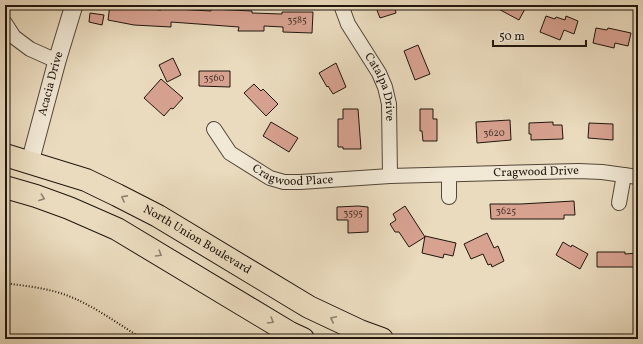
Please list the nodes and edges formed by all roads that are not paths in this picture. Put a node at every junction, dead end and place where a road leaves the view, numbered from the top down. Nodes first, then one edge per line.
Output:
1 (74, 5) edge
2 (341, 5) edge
3 (5, 23) edge
4 (57, 61) junction
5 (214, 129) dead end
6 (5, 155) edge
7 (30, 162) junction
8 (449, 175) junction
9 (624, 175) junction
10 (390, 176) junction
11 (638, 177) edge
12 (5, 187) edge
13 (449, 197) dead end
14 (619, 203) dead end
15 (303, 339) edge
16 (382, 339) edge

1 - 4 street, Acacia Drive
2 - 10 street, Catalpa Drive
3 - 4 street
4 - 7 street, Acacia Drive
5 - 10 street, Cragwood Place
6 - 7 main road, North Union Boulevard
16 -> 7 main road, North Union Boulevard
8 - 9 street, Cragwood Drive
8 - 10 street, Cragwood Drive
8 - 13 street
9 - 11 street, Cragwood Drive
9 - 14 street
12 -> 15 main road

